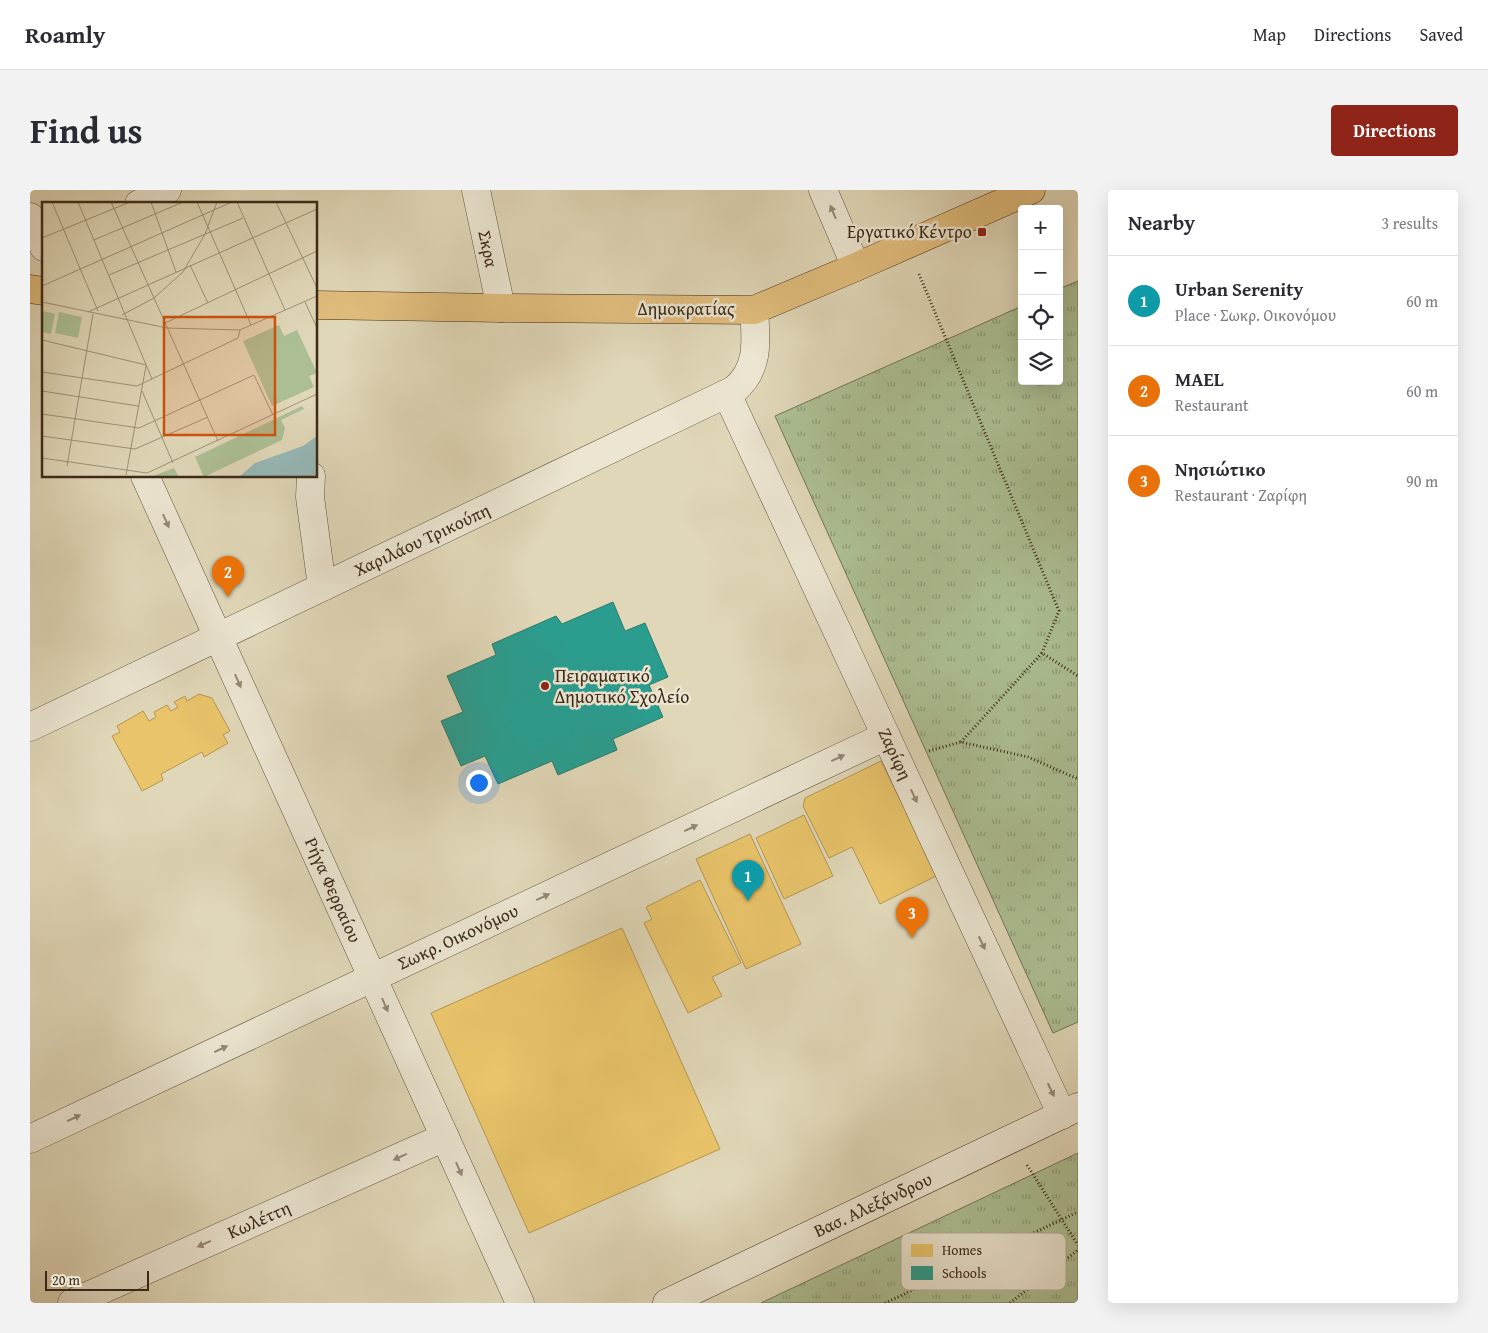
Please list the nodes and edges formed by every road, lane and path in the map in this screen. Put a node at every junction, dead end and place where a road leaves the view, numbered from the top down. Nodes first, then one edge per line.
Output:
1 (167, 190) edge
2 (476, 190) edge
3 (823, 190) edge
4 (1031, 190) edge
5 (143, 202) edge
6 (30, 217) edge
7 (42, 243) edge
8 (907, 245) junction
9 (856, 267) junction
10 (318, 305) edge
11 (501, 308) junction
12 (754, 310) junction
13 (727, 394) junction
14 (146, 478) edge
15 (311, 478) edge
16 (322, 587) junction
17 (218, 637) junction
18 (1042, 653) junction
19 (1078, 676) edge
20 (30, 727) edge
21 (886, 736) junction
22 (961, 742) junction
23 (897, 760) junction
24 (1078, 779) edge
25 (373, 977) junction
26 (1070, 1111) edge
27 (445, 1137) junction
28 (30, 1139) edge
29 (1009, 1140) junction
30 (1078, 1212) edge
31 (1062, 1220) junction
32 (1034, 1233) edge
33 (1078, 1245) edge
34 (1078, 1250) edge
35 (1066, 1259) edge
36 (913, 1290) edge
37 (1027, 1290) edge
38 (72, 1303) edge
39 (520, 1303) edge
40 (667, 1303) edge
41 (885, 1303) edge
42 (1010, 1303) edge

1 - 5 street
2 - 11 street, Σκρα
9 -> 3 street
4 - 8 main road, Δημοκρατίας
6 - 7 street
8 - 9 main road, Δημοκρατίας
8 - 18 path
9 - 12 main road, Δημοκρατίας
10 - 11 main road, Δημοκρατίας
11 - 12 main road, Δημοκρατίας
12 - 13 street, Χαριλάου Τρικούπη
13 - 16 street, Χαριλάου Τρικούπη
13 - 21 street, Ζαρίφη
14 -> 17 street, Ρήγα Φερραίου
15 - 16 street
16 - 17 street, Χαριλάου Τρικούπη
17 - 20 street, Χαριλάου Τρικούπη
17 -> 25 street, Ρήγα Φερραίου
18 - 19 path
18 - 22 path
21 - 23 street, Ζαρίφη
25 -> 21 street, Σωκρ. Οικονόμου
22 - 23 path
22 - 24 path
23 -> 26 street, Ζαρίφη
25 -> 27 street, Ρήγα Φερραίου
28 -> 25 street, Σωκρ. Οικονόμου
26 - 29 street, Βασ. Αλεξάνδρου
27 -> 38 street, Κωλέττη
27 -> 39 street, Ρήγα Φερραίου
29 - 31 path
29 - 40 street, Βασ. Αλεξάνδρου
30 - 31 path
31 - 32 path
31 - 33 path
34 - 35 path
36 - 41 path
37 - 42 path

